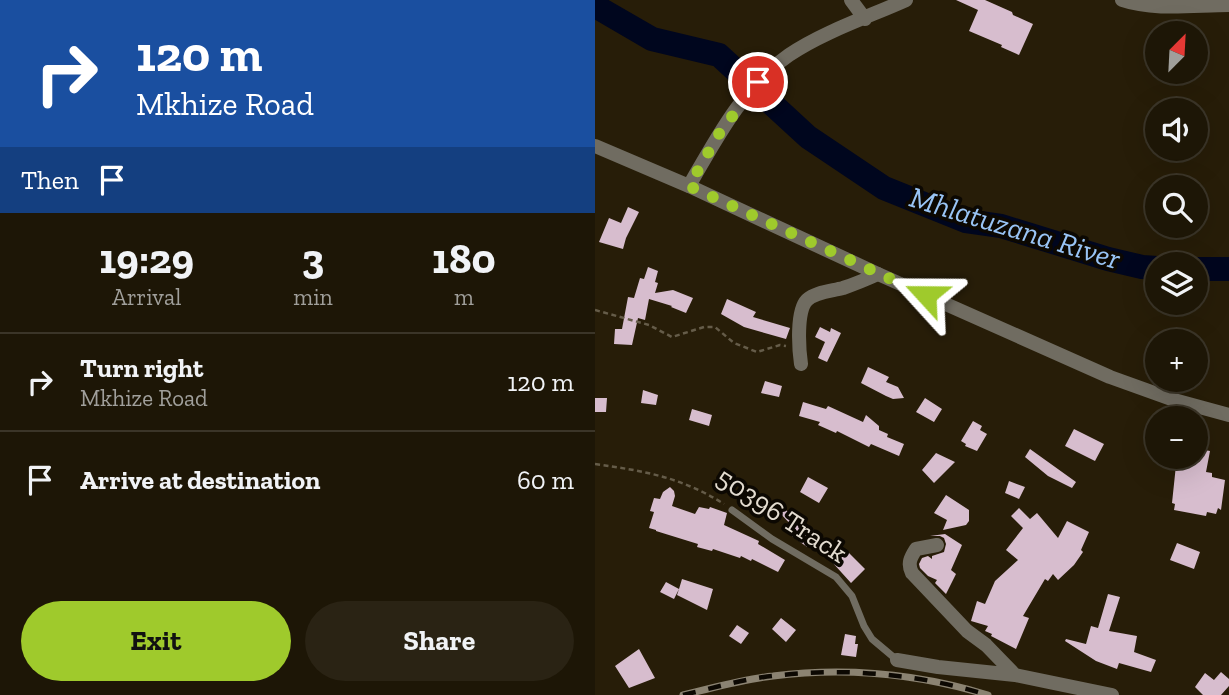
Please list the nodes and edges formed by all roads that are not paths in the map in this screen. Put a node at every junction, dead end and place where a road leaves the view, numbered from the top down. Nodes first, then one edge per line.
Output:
1 (851, 0) edge
2 (906, 0) edge
3 (1122, 0) edge
4 (1229, 5) edge
5 (865, 19) junction
6 (595, 146) edge
7 (689, 186) junction
8 (878, 274) junction
9 (800, 357) road end
10 (1229, 415) edge
11 (732, 510) road end
12 (937, 545) dead end
13 (897, 660) joint
14 (1015, 675) junction
15 (1112, 695) edge

1 - 5 street
2 - 5 street
3 - 4 street
5 - 7 street
6 - 7 street
7 - 8 street
8 - 9 street
8 - 10 street
11 - 13 lane, 50396 Track
12 - 14 street
13 - 14 street, 50396 Track
14 - 15 street, 50396 Track

